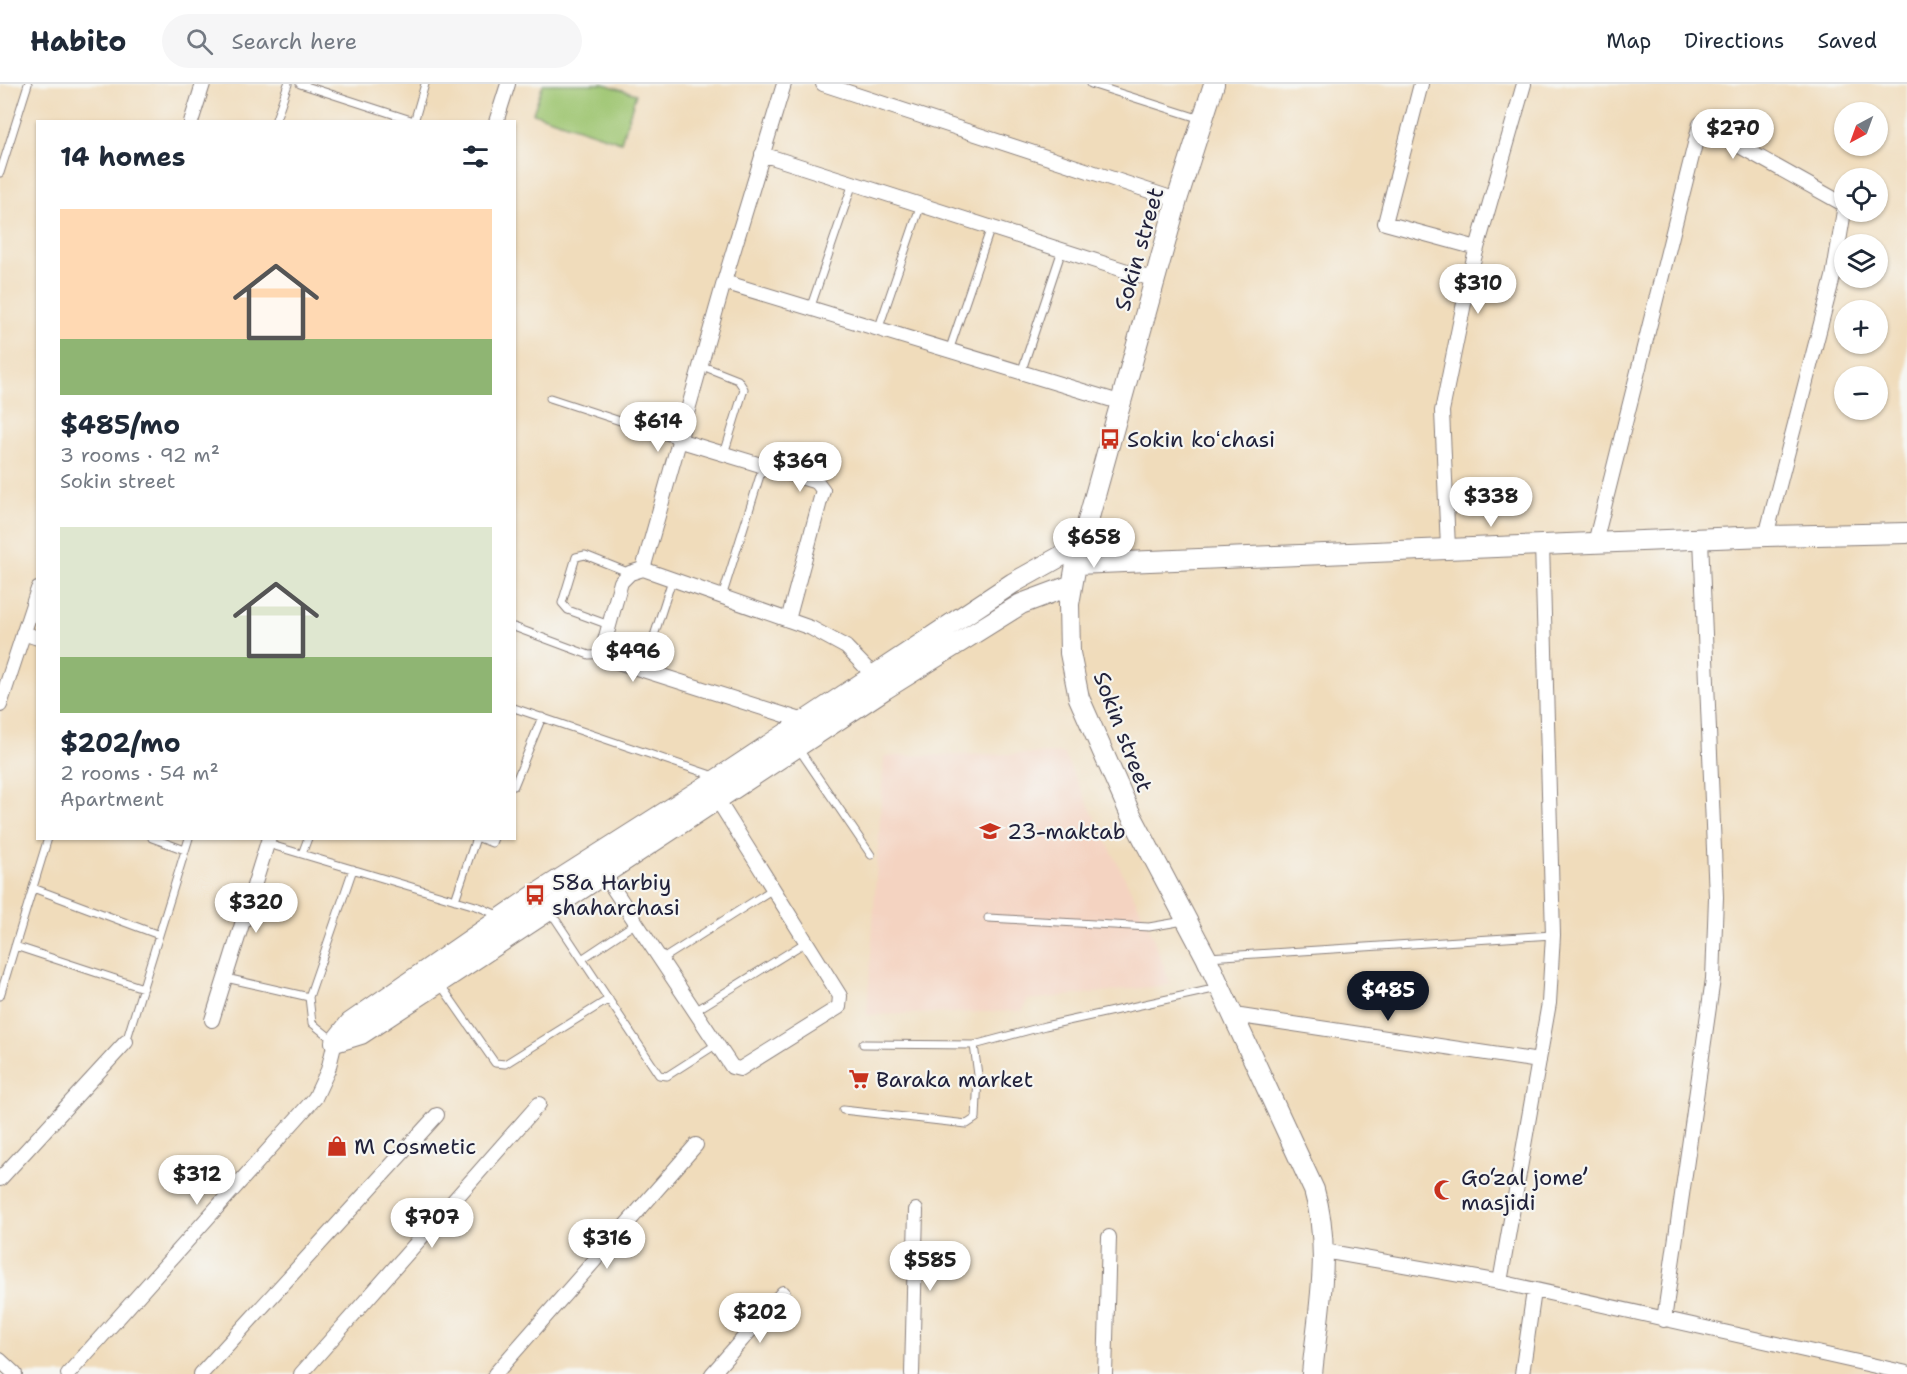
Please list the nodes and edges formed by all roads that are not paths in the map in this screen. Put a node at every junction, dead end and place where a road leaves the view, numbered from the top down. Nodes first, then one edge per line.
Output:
1 (28, 84) edge
2 (203, 84) edge
3 (288, 84) edge
4 (300, 84) edge
5 (425, 84) edge
6 (508, 84) edge
7 (784, 84) edge
8 (823, 84) edge
9 (1091, 84) edge
10 (1214, 84) edge
11 (1421, 84) edge
12 (1524, 84) edge
13 (1110, 87) edge
14 (1204, 119) junction
15 (192, 120) edge
16 (276, 120) edge
17 (411, 120) edge
18 (414, 120) edge
19 (497, 120) edge
20 (762, 154) junction
21 (0, 173) edge
22 (853, 183) junction
23 (1177, 200) junction
24 (921, 204) junction
25 (991, 227) junction
26 (1477, 248) junction
27 (1062, 249) junction
28 (1155, 280) junction
29 (724, 282) junction
30 (810, 309) junction
31 (878, 330) junction
32 (949, 351) junction
33 (700, 365) junction
34 (1021, 373) junction
35 (550, 398) dead end
36 (1119, 402) junction
37 (678, 440) junction
38 (724, 454) junction
39 (763, 466) junction
40 (1907, 533) edge
41 (1766, 536) junction
42 (1701, 539) junction
43 (1595, 543) junction
44 (1542, 544) junction
45 (1448, 548) junction
46 (1079, 555) junction
47 (636, 571) junction
48 (672, 579) junction
49 (1072, 585) junction
50 (36, 595) edge
51 (722, 597) junction
52 (788, 620) junction
53 (609, 625) junction
54 (516, 628) edge
55 (23, 633) junction
56 (36, 637) edge
57 (608, 654) junction
58 (643, 670) junction
59 (873, 675) junction
60 (0, 705) edge
61 (516, 709) edge
62 (542, 717) junction
63 (804, 721) junction
64 (796, 746) junction
65 (719, 778) junction
66 (516, 781) edge
67 (717, 799) junction
68 (47, 840) edge
69 (158, 840) edge
70 (188, 840) edge
71 (307, 840) edge
72 (477, 840) edge
73 (268, 841) edge
74 (185, 850) junction
75 (302, 854) junction
76 (871, 855) dead end
77 (353, 869) junction
78 (603, 873) junction
79 (33, 888) junction
80 (773, 889) junction
81 (455, 900) junction
82 (549, 909) junction
83 (502, 917) junction
84 (988, 918) dead end
85 (1186, 920) junction
86 (636, 923) junction
87 (159, 935) junction
88 (1553, 935) junction
89 (806, 942) junction
90 (15, 946) junction
91 (1206, 957) junction
92 (582, 959) junction
93 (661, 960) junction
94 (226, 978) junction
95 (439, 982) junction
96 (143, 987) junction
97 (1220, 987) junction
98 (0, 996) edge
99 (309, 997) junction
100 (609, 999) junction
101 (695, 1011) junction
102 (1234, 1015) junction
103 (212, 1020) dead end
104 (126, 1042) joint
105 (335, 1042) junction
106 (717, 1044) junction
107 (863, 1044) dead end
108 (974, 1045) junction
109 (1539, 1061) junction
110 (539, 1104) dead end
111 (843, 1110) dead end
112 (437, 1115) dead end
113 (696, 1145) dead end
114 (0, 1179) edge
115 (916, 1210) dead end
116 (1108, 1237) dead end
117 (1324, 1251) junction
118 (1500, 1282) junction
119 (1534, 1291) junction
120 (783, 1293) dead end
121 (1664, 1320) junction
122 (0, 1360) edge
123 (1907, 1373) edge
124 (15, 1374) edge
125 (68, 1374) edge
126 (201, 1374) edge
127 (301, 1374) edge
128 (495, 1374) edge
129 (712, 1374) edge
130 (912, 1374) edge
131 (1105, 1374) edge
132 (1312, 1374) edge
133 (1522, 1374) edge

1 - 21 lane
2 - 15 street
3 - 16 lane
4 - 17 lane
5 - 18 lane
6 - 19 street
7 - 20 street
8 - 23 street
9 - 13 lane
10 - 14 street, Sokin street
11 - 26 street
12 - 26 street
13 - 14 lane
14 - 23 street, Sokin street
20 - 22 street
20 - 29 street
22 - 24 street
22 - 30 lane
23 - 28 street, Sokin street
24 - 25 street
24 - 31 lane
25 - 27 street
25 - 32 lane
26 - 45 street
27 - 28 street
27 - 34 lane
28 - 36 street, Sokin street
29 - 30 street
29 - 33 street
30 - 31 street
31 - 32 street
32 - 34 street
33 - 37 street
33 - 38 lane
34 - 36 street
35 - 37 lane
36 - 46 street, Sokin street
37 - 38 street
37 - 47 street
38 - 39 street
39 - 51 lane
39 - 52 street
40 - 41 street
41 - 42 street
41 - 43 street
42 - 43 street
42 - 121 street
43 - 44 street
44 - 45 street
44 - 88 street
45 - 46 street
46 - 49 street, Sokin street
46 - 59 street
47 - 48 street
47 - 53 street
47 - 53 lane
48 - 51 street
48 - 58 lane
49 - 64 street
49 - 85 street, Sokin street
50 - 55 street
51 - 52 street
52 - 59 street
53 - 57 street
54 - 57 lane
55 - 56 street
55 - 60 street
57 - 58 street
58 - 63 street
59 - 63 street
61 - 62 lane
62 - 65 lane
62 - 66 lane
63 - 65 street
64 - 67 street
64 - 76 lane
65 - 83 street
67 - 78 street
67 - 80 street
68 - 79 lane
69 - 74 lane
70 - 74 lane
71 - 75 lane
72 - 81 lane
73 - 75 lane
73 - 94 street
74 - 87 lane
75 - 77 lane
77 - 81 lane
77 - 99 lane
78 - 82 street
78 - 86 street
79 - 87 lane
79 - 90 lane
80 - 89 street
80 - 93 lane
81 - 83 lane
82 - 92 lane
82 - 95 street
83 - 105 street
84 - 85 lane
85 - 91 street, Sokin street
86 - 92 lane
86 - 93 street
87 - 96 lane
88 - 91 lane
88 - 109 street
89 - 101 lane
89 - 106 street
90 - 96 lane
90 - 98 lane
91 - 97 street, Sokin street
92 - 100 lane
93 - 101 street
94 - 99 lane
94 - 103 street
95 - 100 lane
95 - 105 street
96 - 104 lane
97 - 102 street, Sokin street
97 - 108 lane
99 - 105 lane
100 - 106 lane
101 - 106 street
102 - 109 street
102 - 117 street, Sokin street
104 - 114 street
105 - 125 street
107 - 108 lane
108 - 111 lane
109 - 118 street
110 - 127 street
112 - 126 street
113 - 128 street
115 - 130 street
116 - 131 street
117 - 118 street
117 - 132 street, Sokin street
118 - 119 street
119 - 121 street
119 - 133 street
120 - 129 street
121 - 123 street
122 - 124 street

